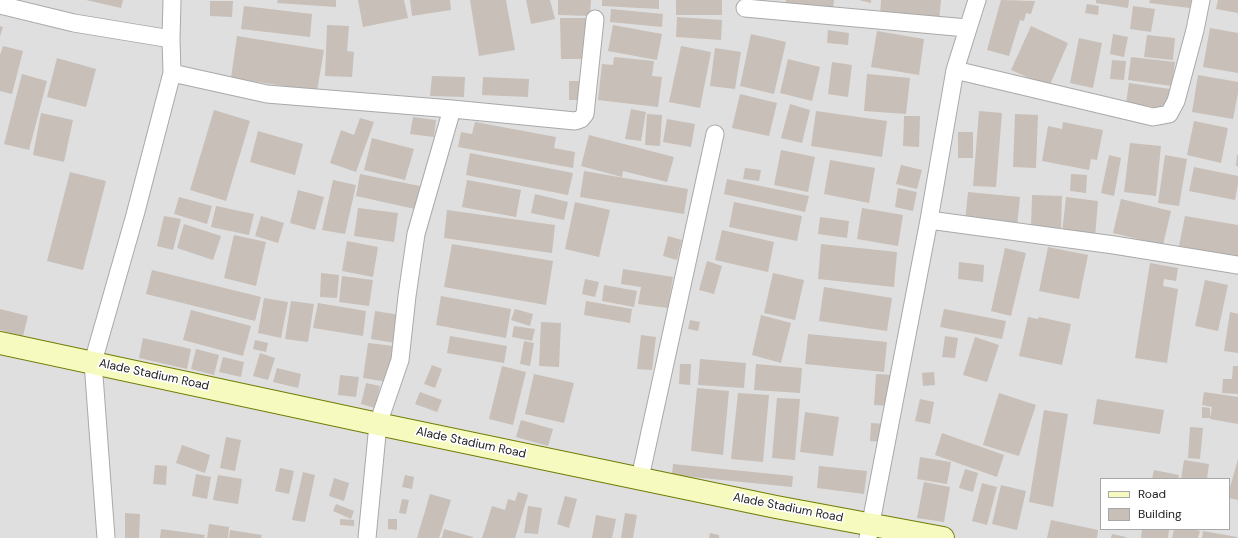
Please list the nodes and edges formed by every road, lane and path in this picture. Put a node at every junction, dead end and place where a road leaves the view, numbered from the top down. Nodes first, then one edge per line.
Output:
1 (172, 0) edge
2 (977, 0) edge
3 (1201, 0) edge
4 (0, 5) edge
5 (745, 8) dead end
6 (595, 19) dead end
7 (967, 28) junction
8 (171, 39) junction
9 (955, 70) junction
10 (172, 73) junction
11 (452, 109) junction
12 (715, 134) dead end
13 (928, 220) junction
14 (1238, 264) edge
15 (0, 343) edge
16 (93, 362) junction
17 (378, 424) junction
18 (640, 478) junction
19 (869, 531) edge
20 (106, 538) edge
21 (367, 538) edge
22 (943, 538) edge

1 - 8 street
2 - 7 street
3 - 9 street
4 - 8 street
5 - 7 street
6 - 11 street
7 - 9 street
8 - 10 street
9 - 13 street
10 - 11 street
10 - 16 street
11 - 17 street
12 - 18 street
13 - 14 street
13 - 19 street
15 - 16 street, Alade Stadium Road
16 - 17 street, Alade Stadium Road
16 - 20 street
17 - 18 street, Alade Stadium Road
17 - 21 street
18 - 19 street, Alade Stadium Road
19 - 22 street, Alade Stadium Road

